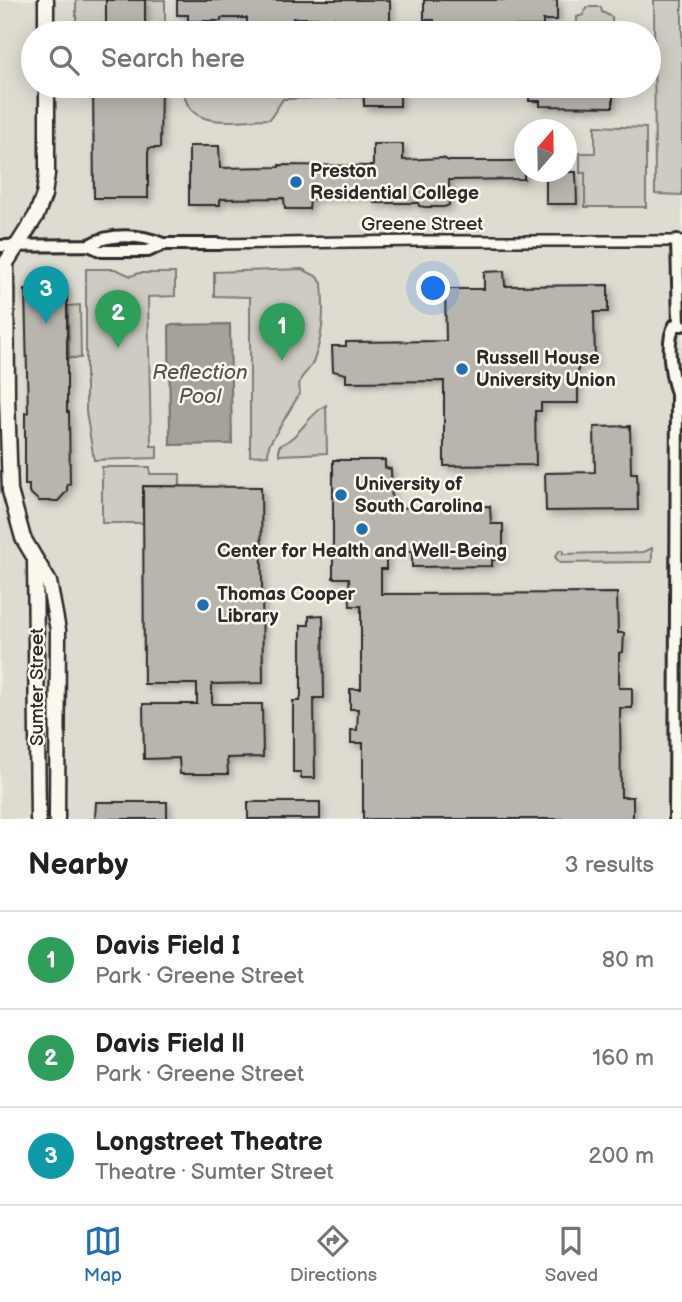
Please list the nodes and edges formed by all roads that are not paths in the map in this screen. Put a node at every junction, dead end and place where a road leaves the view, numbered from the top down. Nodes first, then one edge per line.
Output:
1 (46, 0) edge
2 (46, 21) edge
3 (47, 98) edge
4 (679, 241) edge
5 (220, 244) joint
6 (0, 246) edge
7 (17, 246) junction
8 (681, 324) edge
9 (682, 378) edge
10 (677, 393) junction
11 (35, 561) junction
12 (38, 819) edge
13 (57, 819) edge
14 (675, 819) edge

1 - 2 street
3 - 7 street, Sumter Street
4 - 5 street, Greene Street
4 - 8 street
5 - 7 street, Greene Street
6 - 7 street, Greene Street
7 - 11 street, Sumter Street
8 - 10 street
9 - 10 street
10 - 14 street
11 - 12 street, Sumter Street
11 - 13 street, Sumter Street

